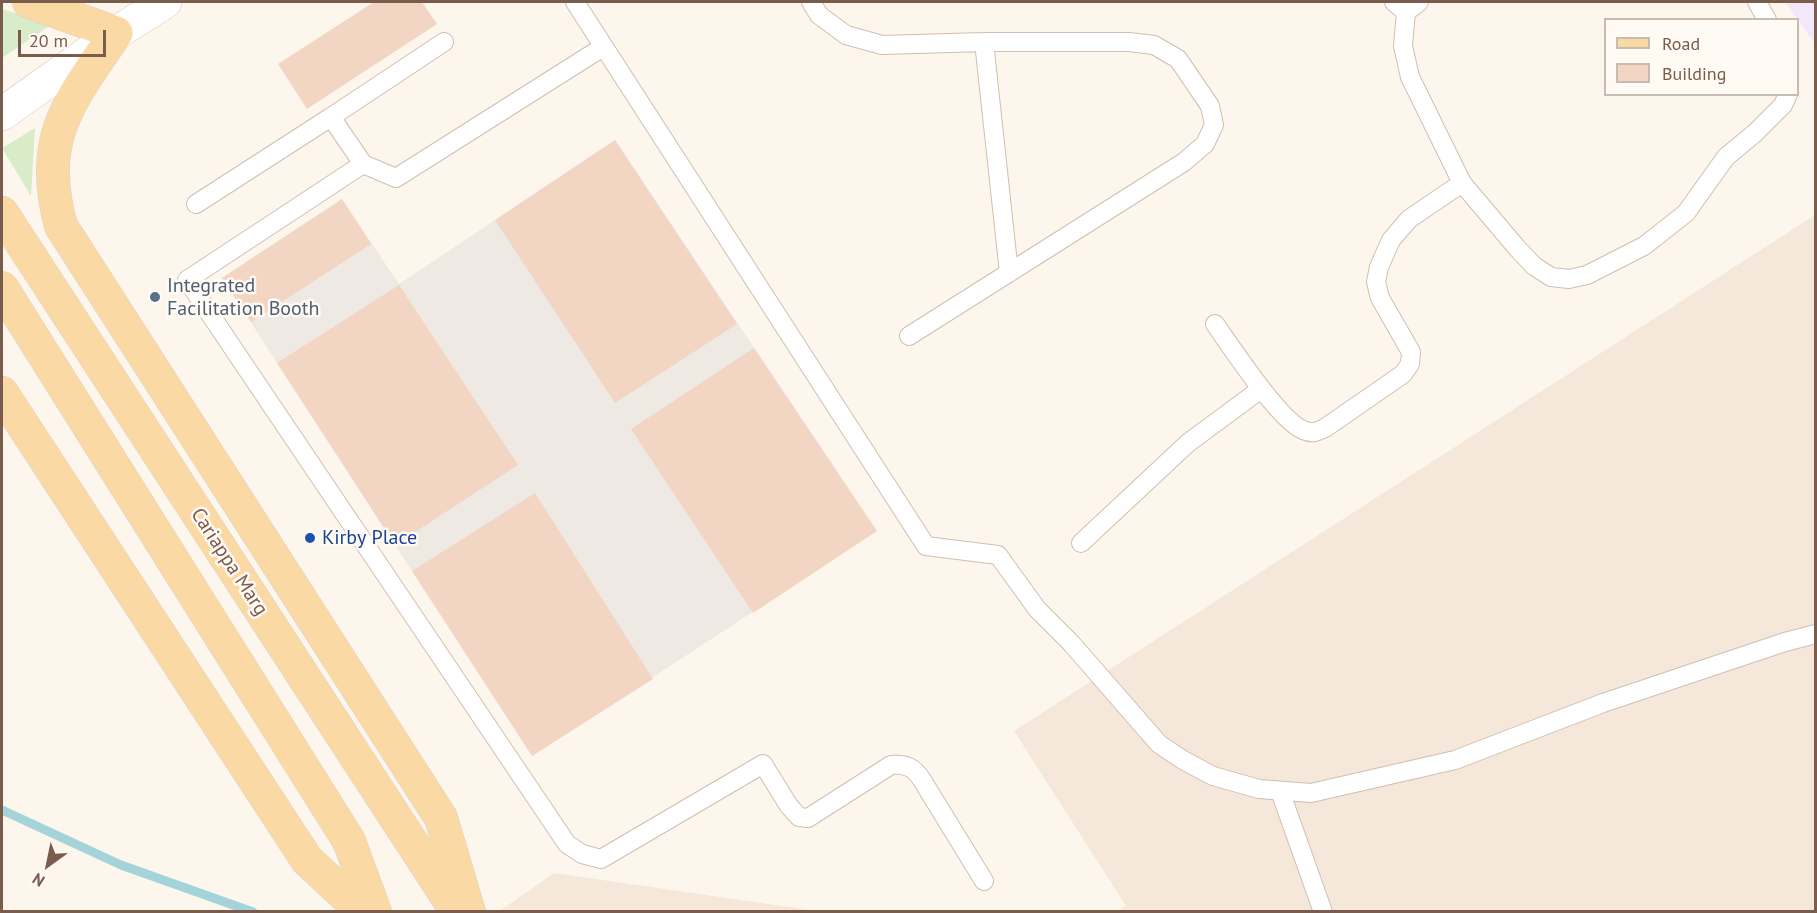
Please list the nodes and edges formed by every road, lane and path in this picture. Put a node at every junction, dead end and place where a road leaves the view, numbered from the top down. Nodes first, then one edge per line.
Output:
1 (28, 2) edge
2 (165, 2) edge
3 (575, 2) edge
4 (811, 2) edge
5 (1757, 2) edge
6 (1406, 5) edge
7 (1766, 18) edge
8 (116, 33) junction
9 (444, 42) dead end
10 (984, 42) junction
11 (603, 47) junction
12 (1787, 96) edge
13 (2, 114) edge
14 (331, 117) junction
15 (363, 164) junction
16 (1462, 183) junction
17 (196, 204) dead end
18 (2, 213) edge
19 (1009, 273) junction
20 (2, 288) edge
21 (1215, 324) dead end
22 (909, 336) dead end
23 (1261, 389) junction
24 (2, 393) edge
25 (1081, 543) dead end
26 (1815, 634) edge
27 (1280, 791) junction
28 (984, 880) dead end
29 (363, 912) edge
30 (375, 912) edge
31 (457, 912) edge
32 (469, 912) edge
33 (1323, 912) edge

1 - 8 main road
2 - 8 street
3 - 11 lane
4 - 10 lane
5 - 7 lane
6 - 16 lane
8 - 13 street
8 - 32 main road
9 - 14 lane
10 - 19 lane
10 - 19 lane
11 - 15 lane
11 - 27 lane
12 - 16 lane
14 - 15 lane
14 - 17 lane
15 - 28 lane
16 - 23 lane
18 - 31 main road, Cariappa Marg
19 - 22 lane
20 - 30 main road
21 - 23 lane
23 - 25 lane
24 - 29 main road
26 - 27 lane
27 - 33 lane

